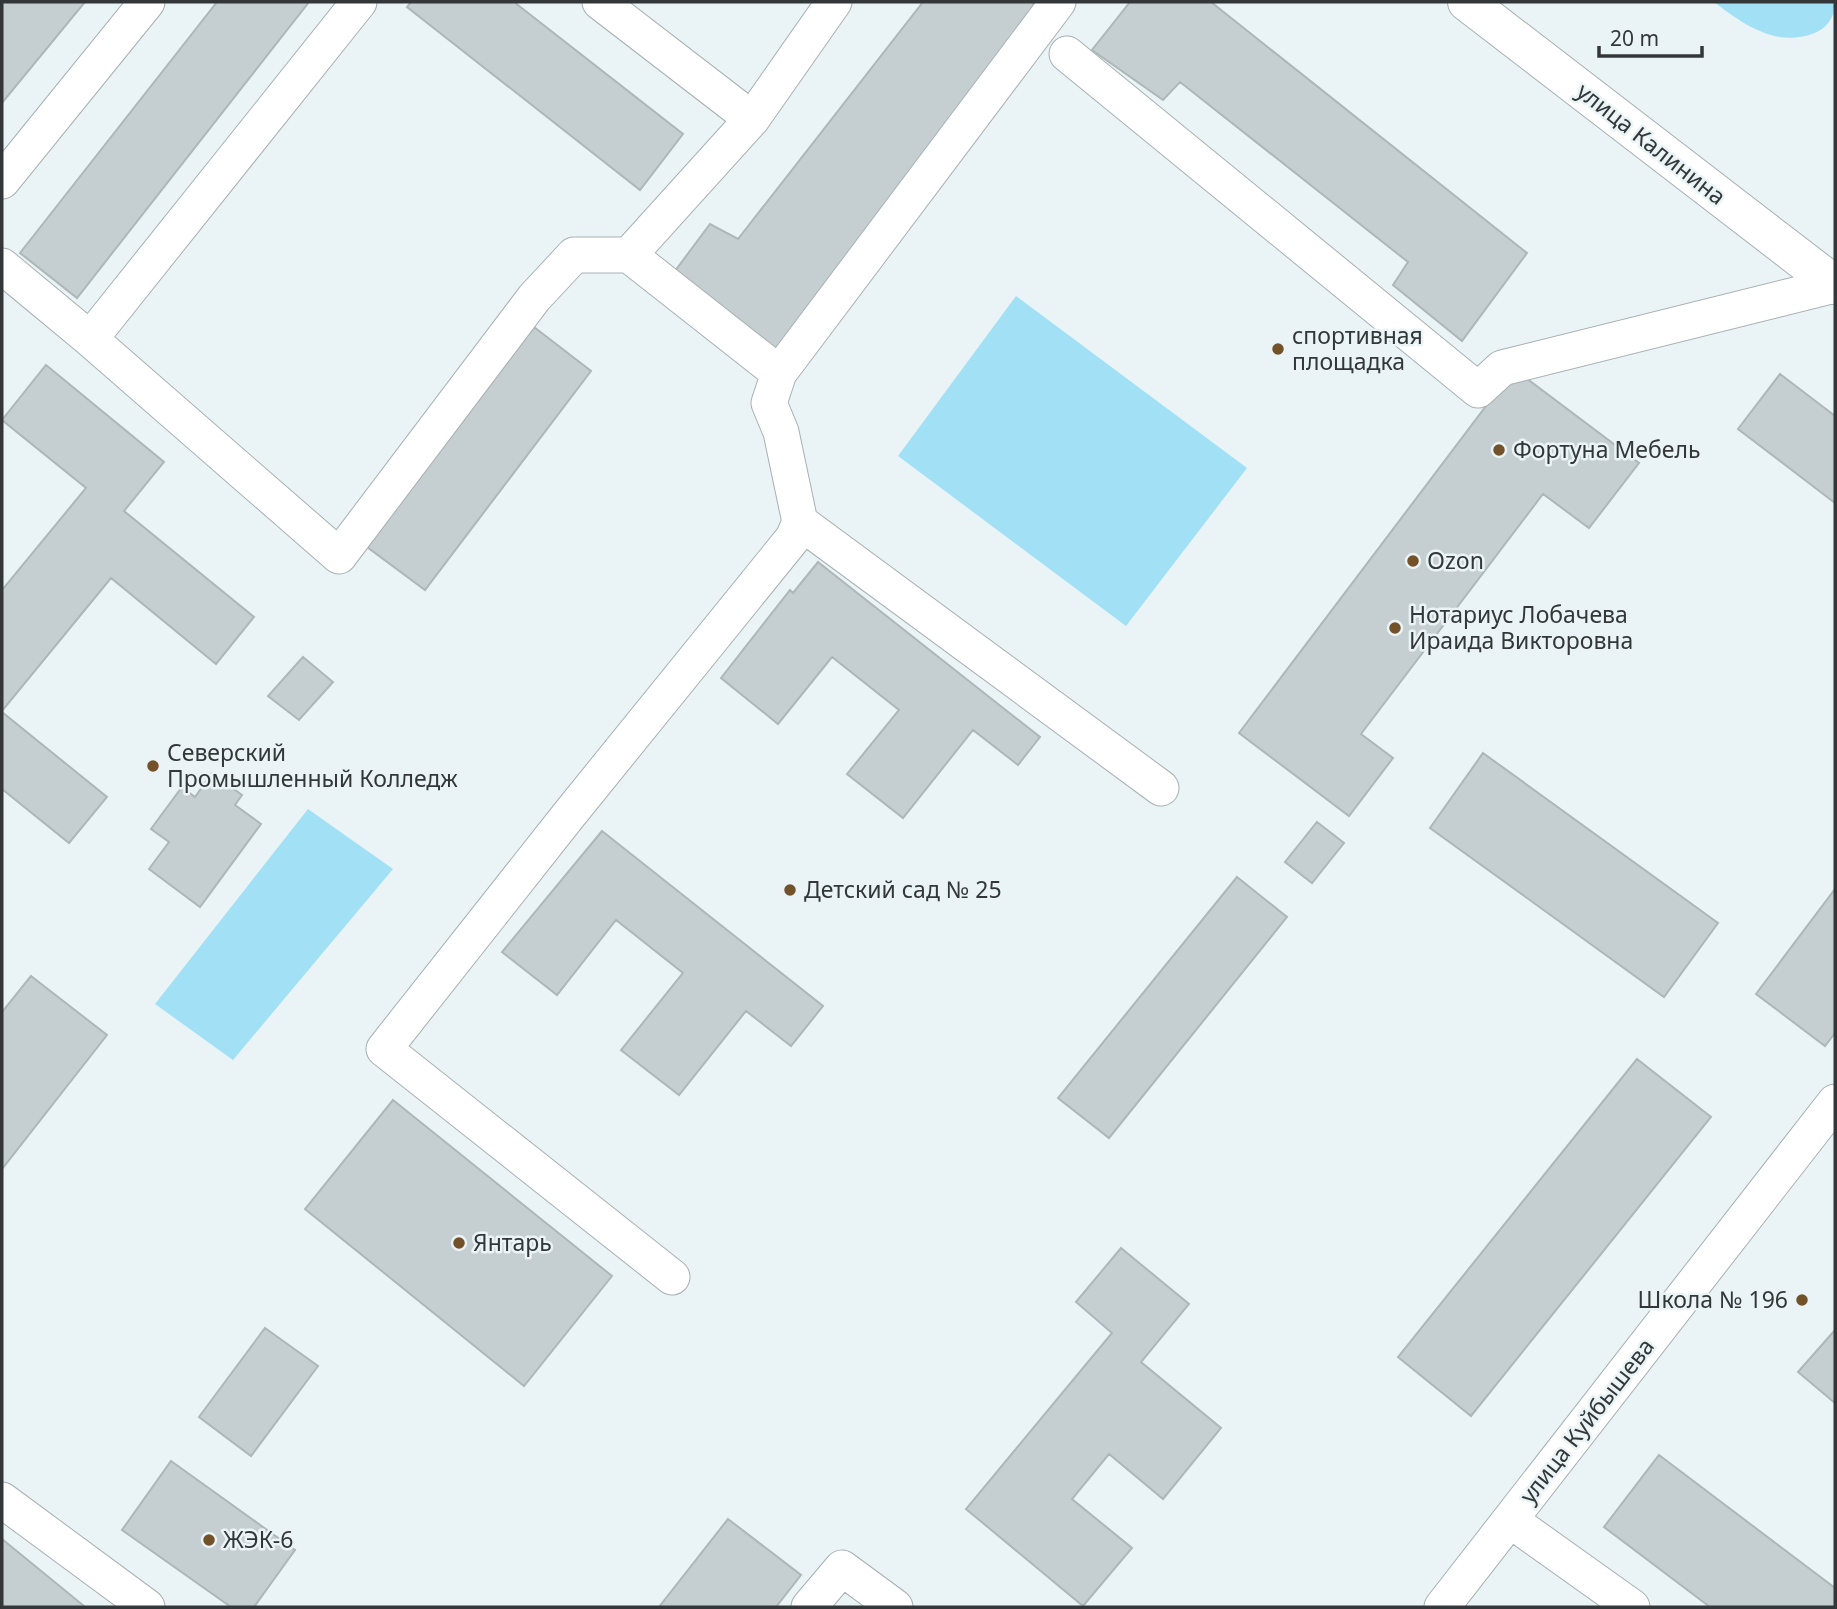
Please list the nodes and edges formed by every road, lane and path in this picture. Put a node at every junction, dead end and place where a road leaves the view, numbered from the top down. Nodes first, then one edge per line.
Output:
1 (147, 2) edge
2 (359, 2) edge
3 (600, 2) edge
4 (834, 2) edge
5 (1058, 2) edge
6 (1467, 2) edge
7 (752, 119) junction
8 (2, 181) edge
9 (629, 255) junction
10 (2, 266) edge
11 (1835, 285) edge
12 (90, 339) junction
13 (779, 373) junction
14 (800, 522) junction
15 (1161, 789) dead end
16 (1835, 1102) edge
17 (672, 1277) dead end
18 (2, 1500) edge
19 (1510, 1520) junction
20 (147, 1607) edge
21 (809, 1607) edge
22 (895, 1607) edge
23 (1442, 1607) edge
24 (1632, 1607) edge

1 - 8 street
2 - 12 street
3 - 7 street
4 - 7 street
5 - 11 street
5 - 13 street
6 - 11 main road, улица Калинина
7 - 9 street
9 - 12 street
9 - 13 street
10 - 12 street
13 - 14 street
14 - 15 street
14 - 17 street
16 - 19 street, улица Куйбышева
18 - 20 street
19 - 23 street, улица Куйбышева
19 - 24 street
21 - 22 street

